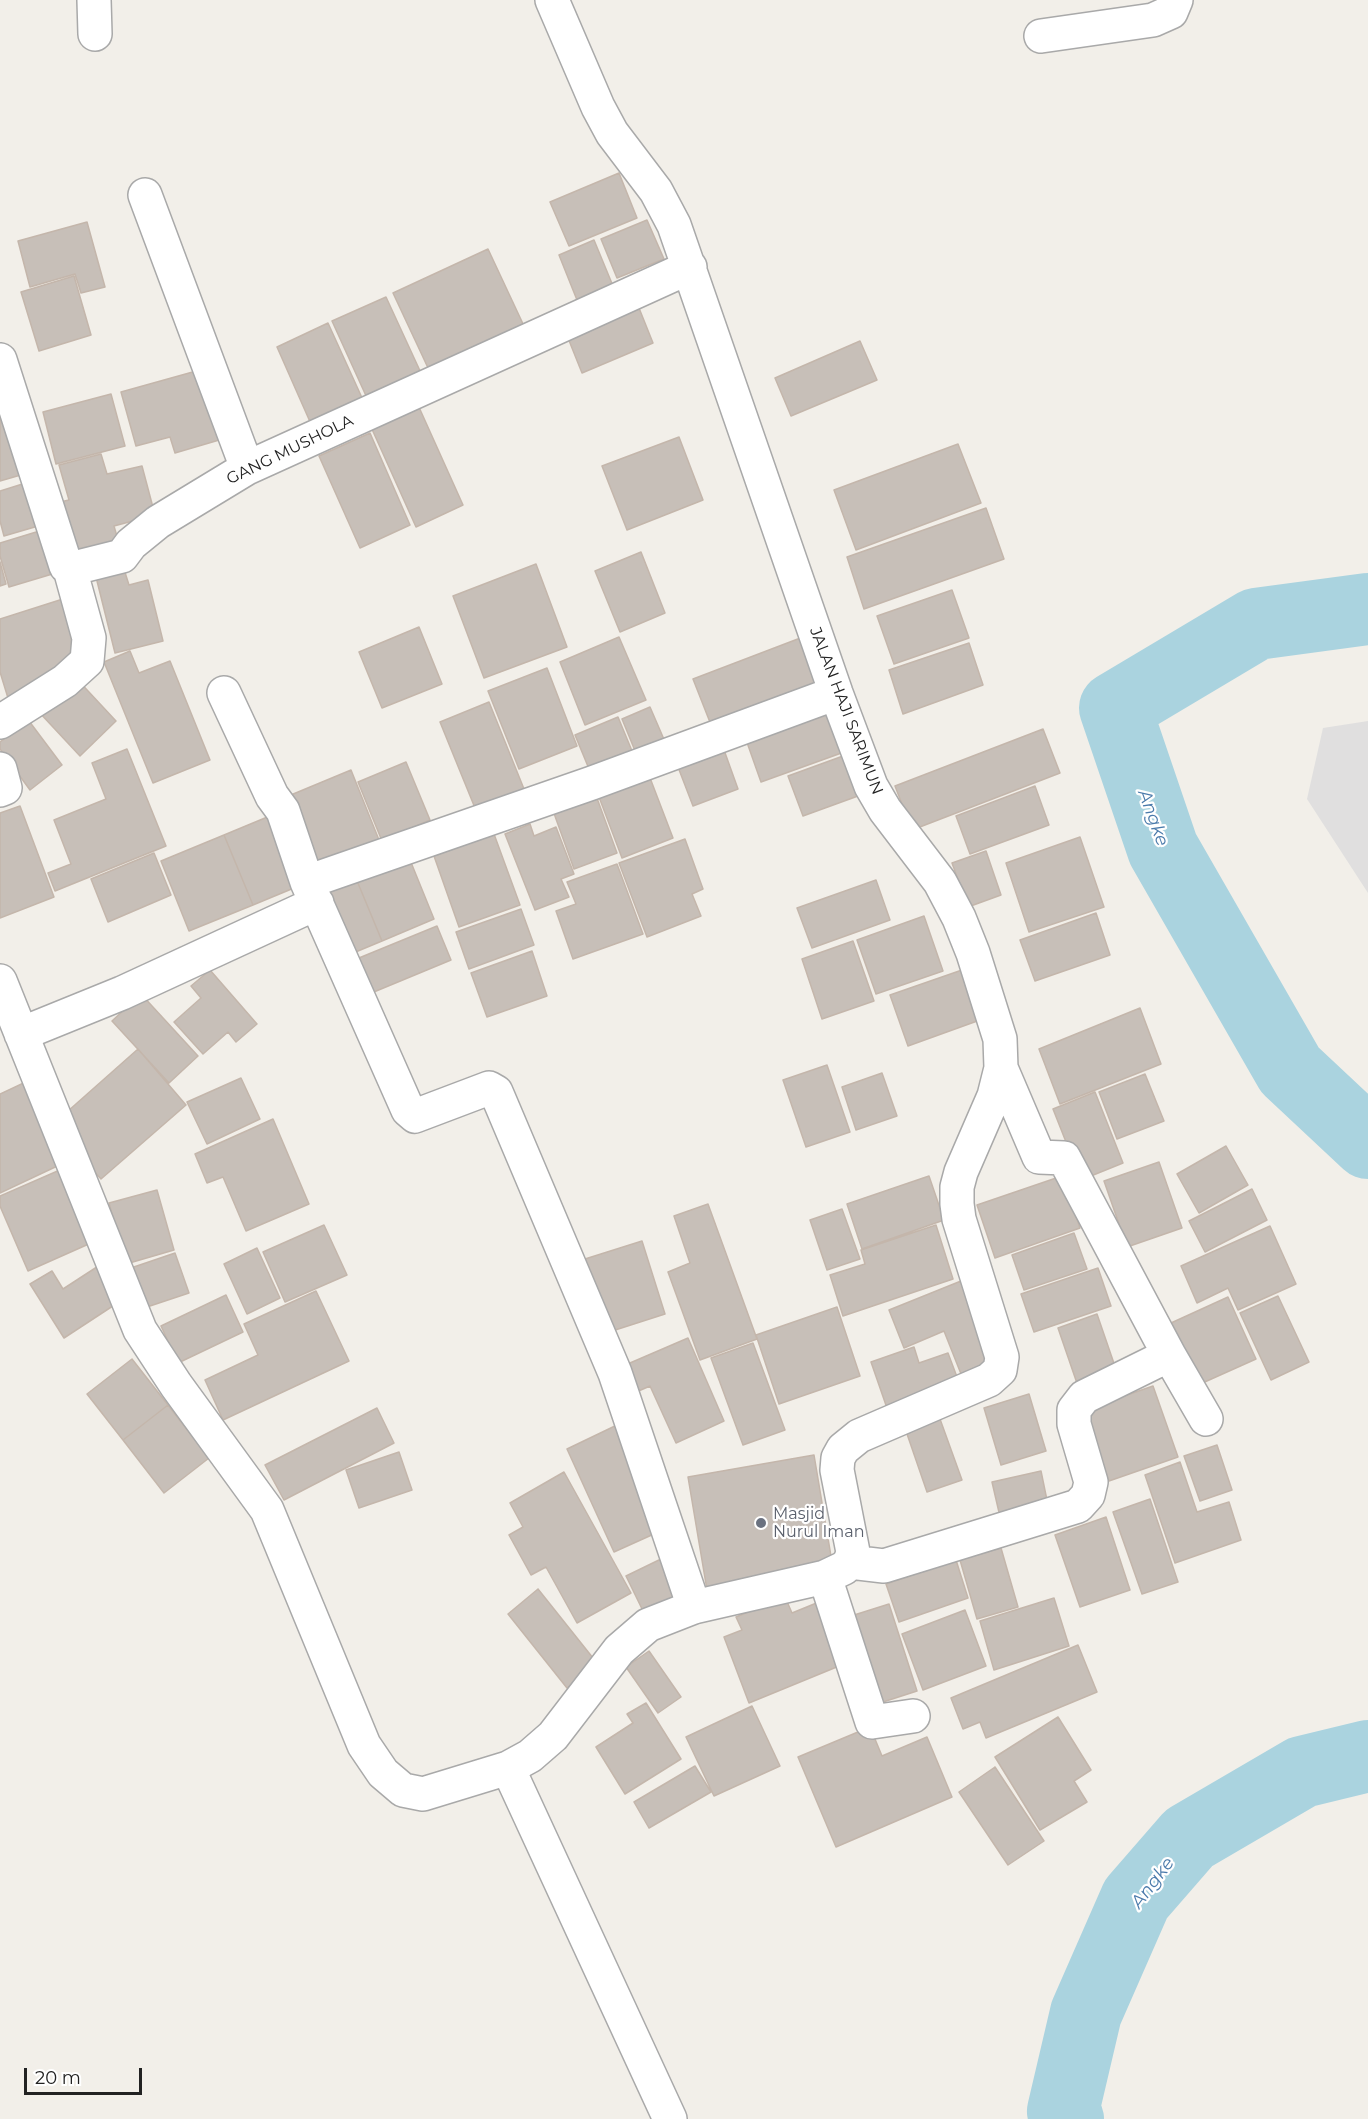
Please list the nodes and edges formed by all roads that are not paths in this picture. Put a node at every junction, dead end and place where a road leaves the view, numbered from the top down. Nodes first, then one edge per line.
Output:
1 (94, 0) edge
2 (552, 0) edge
3 (1176, 0) edge
4 (96, 34) dead end
5 (1041, 36) dead end
6 (145, 195) dead end
7 (690, 267) junction
8 (0, 360) edge
9 (247, 468) junction
10 (70, 569) junction
11 (224, 693) dead end
12 (836, 693) junction
13 (0, 722) edge
14 (0, 769) edge
15 (0, 790) edge
16 (312, 893) junction
17 (0, 981) edge
18 (21, 1034) junction
19 (1001, 1068) junction
20 (1169, 1355) junction
21 (1206, 1419) dead end
22 (838, 1570) junction
23 (694, 1607) junction
24 (913, 1716) dead end
25 (508, 1768) junction
26 (670, 2119) edge

1 - 4 street
2 - 7 street, JALAN HAJI SARIMUN
3 - 5 street
6 - 9 street
7 - 9 street, GANG MUSHOLA
7 - 12 street, JALAN HAJI SARIMUN
8 - 10 street
9 - 10 street, GANG MUSHOLA
10 - 13 street
11 - 16 street
12 - 16 street
12 - 19 street, JALAN HAJI SARIMUN
14 - 15 street
16 - 18 street
16 - 23 street
17 - 18 street
18 - 25 street
19 - 20 street
19 - 22 street, JALAN HAJI SARIMUN
20 - 21 street
20 - 22 street
22 - 23 street
22 - 24 street
23 - 25 street
25 - 26 street

